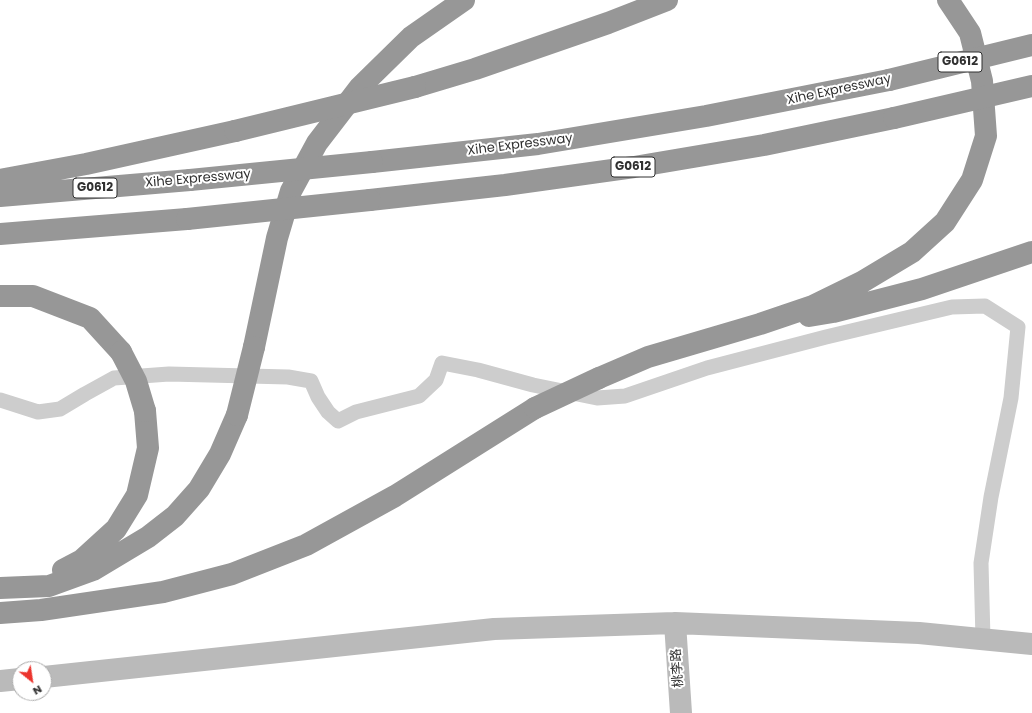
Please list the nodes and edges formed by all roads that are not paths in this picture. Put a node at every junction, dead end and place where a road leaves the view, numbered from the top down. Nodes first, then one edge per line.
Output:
1 (464, 0) edge
2 (667, 0) edge
3 (948, 0) edge
4 (1032, 45) edge
5 (1032, 86) edge
6 (0, 180) edge
7 (0, 196) edge
8 (0, 234) edge
9 (1032, 252) edge
10 (0, 296) edge
11 (760, 324) junction
12 (0, 400) edge
13 (1, 588) edge
14 (0, 613) edge
15 (675, 623) junction
16 (983, 639) junction
17 (1032, 644) edge
18 (52, 676) edge
19 (12, 680) edge
20 (0, 681) edge
21 (681, 713) edge

1 - 13 highway, bridge
2 - 6 highway, bridge
3 - 11 highway
4 - 7 highway, Xihe Expressway / G0612, bridge
5 - 8 highway, G0612, bridge
9 - 11 highway
10 - 13 highway, bridge
11 - 14 highway, bridge
12 - 16 street
15 - 16 street
15 - 18 street
15 - 21 street, 桃李路
16 - 17 street
19 - 20 street

